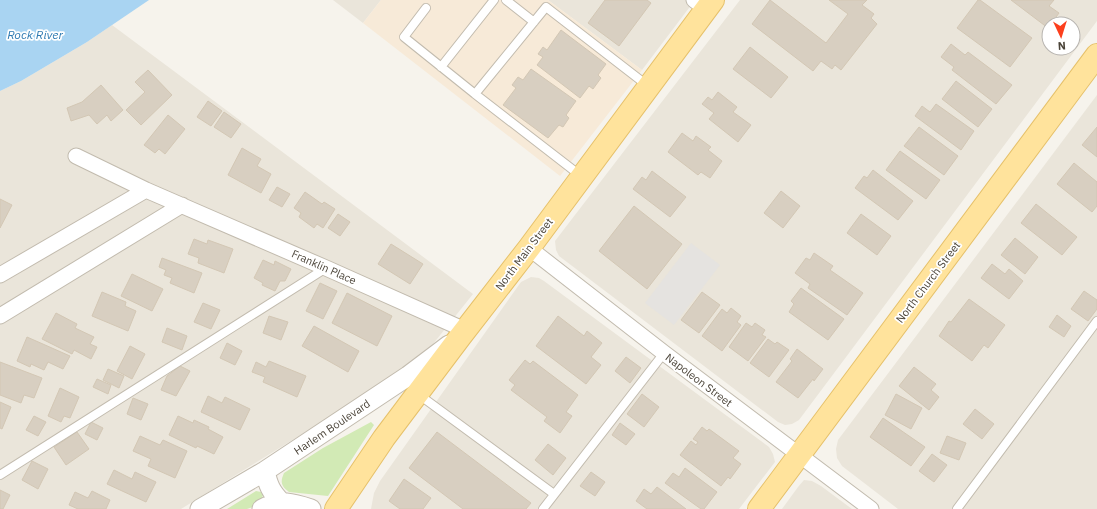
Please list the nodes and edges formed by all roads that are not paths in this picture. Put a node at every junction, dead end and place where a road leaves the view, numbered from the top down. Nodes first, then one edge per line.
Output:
1 (494, 0) edge
2 (506, 0) edge
3 (704, 3) edge
4 (426, 8) dead end
5 (534, 22) junction
6 (1097, 55) edge
7 (441, 67) junction
8 (648, 87) junction
9 (475, 94) junction
10 (76, 156) dead end
11 (582, 177) junction
12 (146, 190) junction
13 (182, 206) junction
14 (529, 248) junction
15 (326, 268) junction
16 (0, 275) edge
17 (0, 316) edge
18 (1097, 321) edge
19 (462, 333) junction
20 (664, 353) junction
21 (417, 393) junction
22 (799, 455) junction
23 (265, 471) junction
24 (0, 475) edge
25 (554, 494) junction
26 (281, 502) junction
27 (200, 509) edge
28 (262, 509) edge
29 (312, 509) edge
30 (336, 509) edge
31 (543, 509) edge
32 (759, 509) edge
33 (871, 509) edge
34 (957, 509) edge

1 - 7 lane
2 - 5 lane
3 - 8 main road, North Main Street
4 - 7 lane
5 - 8 lane
5 - 9 lane
6 - 22 main road, North Church Street
7 - 9 lane
8 - 11 main road, North Main Street
9 - 11 lane
10 - 12 street, Franklin Place
11 - 14 main road, North Main Street
12 - 13 street, Franklin Place
12 - 16 street
13 - 15 street, Franklin Place
13 - 17 street
14 - 19 main road, North Main Street
14 - 20 street, Napoleon Street
15 - 19 street, Franklin Place
15 - 24 lane
18 - 34 lane
19 - 21 main road, North Main Street
19 - 23 street, Harlem Boulevard
20 - 22 street, Napoleon Street
20 - 25 lane
21 - 25 lane
21 - 30 main road, North Main Street
22 - 32 main road, North Church Street
22 - 33 street, Napoleon Street
23 - 26 street
23 - 27 street, Harlem Boulevard
25 - 31 lane
26 - 28 street
26 - 29 street

